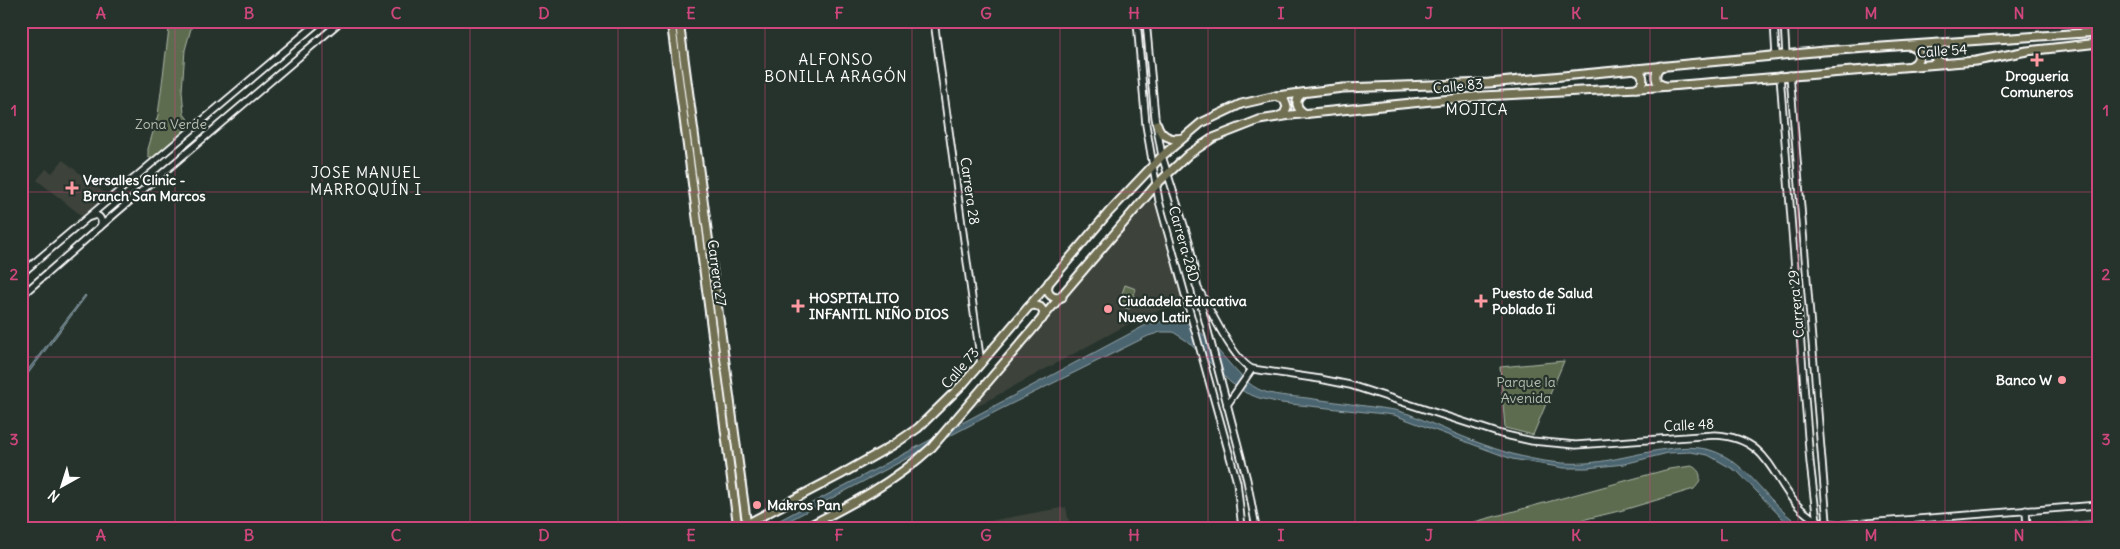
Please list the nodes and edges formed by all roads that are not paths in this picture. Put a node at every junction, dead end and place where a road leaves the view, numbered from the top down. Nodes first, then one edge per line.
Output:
1 (320, 21) edge
2 (341, 21) edge
3 (671, 21) edge
4 (679, 21) edge
5 (934, 21) edge
6 (1137, 21) edge
7 (1146, 21) edge
8 (1774, 21) edge
9 (1784, 21) edge
10 (2099, 32) edge
11 (1944, 43) junction
12 (2099, 43) edge
13 (1909, 46) junction
14 (1781, 55) junction
15 (1946, 64) junction
16 (1661, 66) junction
17 (1911, 66) junction
18 (1633, 69) junction
19 (1785, 76) junction
20 (1665, 86) junction
21 (1636, 88) junction
22 (1306, 92) junction
23 (1276, 96) junction
24 (1306, 114) junction
25 (1277, 118) junction
26 (1157, 124) junction
27 (1182, 138) junction
28 (1162, 156) junction
29 (1152, 166) junction
30 (1167, 174) junction
31 (1156, 185) junction
32 (106, 204) junction
33 (117, 212) junction
34 (89, 217) junction
35 (99, 228) junction
36 (21, 274) edge
37 (1051, 280) junction
38 (1196, 285) junction
39 (21, 296) edge
40 (1063, 296) junction
41 (1030, 306) junction
42 (1042, 319) junction
43 (981, 364) junction
44 (1252, 369) junction
45 (1227, 405) junction
46 (2099, 504) edge
47 (2026, 514) junction
48 (1816, 520) junction
49 (1827, 522) junction
50 (747, 526) edge
51 (738, 528) edge
52 (805, 528) edge
53 (1242, 528) edge
54 (1256, 528) edge
55 (1822, 528) edge
56 (2027, 528) edge

1 - 32 street
2 - 33 street
3 - 51 main road, Carrera 27
4 - 50 main road, Carrera 27
5 - 43 street, Carrera 28
6 - 29 street, Carrera 28D
7 - 26 street, Carrera 28D
8 - 14 street
9 - 14 street
10 - 11 main road, Calle 54
11 - 13 main road, Calle 54
11 - 15 main road
12 - 15 main road, Calle 54
13 - 14 main road, Calle 54
13 - 17 main road
14 - 16 main road, Calle 83
15 - 17 main road, Calle 54
16 - 18 main road, Calle 83
16 - 20 main road
17 - 19 main road, Calle 54
18 - 21 main road
18 - 22 main road, Calle 83
19 - 20 main road, Calle 83
19 - 48 street, Carrera 29
19 - 49 street, Carrera 29
20 - 21 main road, Calle 83
21 - 24 main road, Calle 83
22 - 23 main road, Calle 83
22 - 24 main road
23 - 25 main road
23 - 27 main road, Calle 83
24 - 25 main road, Calle 83
25 - 30 main road, Calle 83
26 - 27 main road
26 - 28 street, Carrera 28D
27 - 28 main road, Calle 83
28 - 29 main road, Calle 83
28 - 30 street, Carrera 28D
29 - 31 street, Carrera 28D
29 - 37 main road, Calle 73
30 - 31 main road, Calle 83
30 - 38 street, Carrera 28D
31 - 40 main road, Calle 73
31 - 53 street, Carrera 28D
32 - 33 street
32 - 34 street
33 - 35 street
34 - 35 street
34 - 36 street
35 - 39 street
37 - 40 main road
37 - 41 main road, Calle 73
38 - 44 street, Carrera 28D
38 - 45 street, Carrera 28D
40 - 42 main road, Calle 73
41 - 42 main road
41 - 43 main road, Calle 73
42 - 52 main road, Calle 73
43 - 50 main road, Calle 73
44 - 45 street
44 - 48 street, Calle 48
45 - 54 street, Carrera 28D
46 - 47 street
47 - 49 street
47 - 56 street
48 - 49 street
48 - 55 street
49 - 55 street
50 - 51 main road, Calle 73

